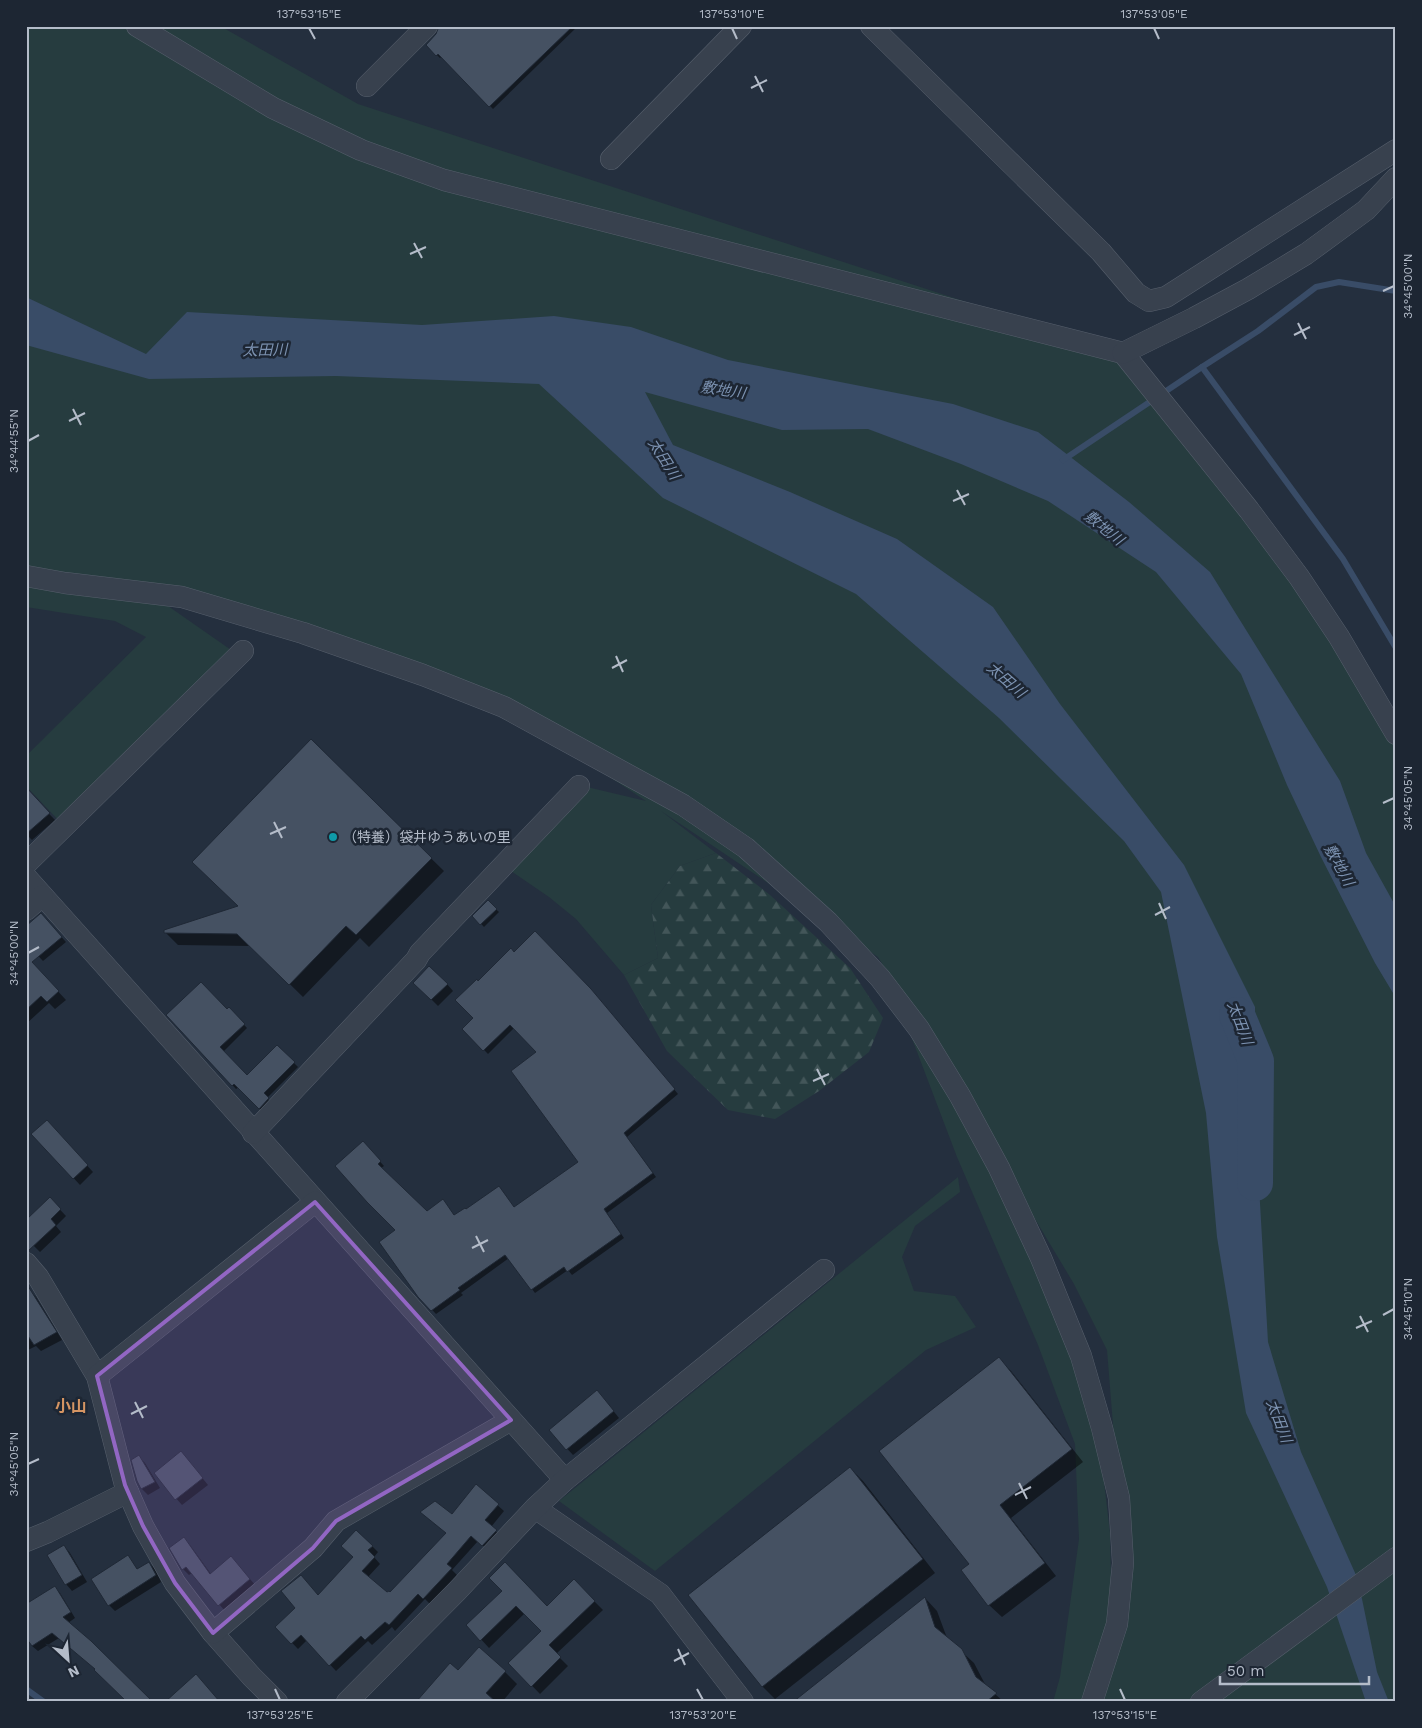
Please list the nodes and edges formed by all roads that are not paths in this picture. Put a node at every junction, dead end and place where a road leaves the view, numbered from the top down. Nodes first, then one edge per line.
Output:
1 (137, 26) edge
2 (427, 26) edge
3 (741, 26) edge
4 (871, 26) edge
5 (368, 86) dead end
6 (1396, 150) edge
7 (611, 159) dead end
8 (1396, 178) edge
9 (1123, 353) junction
10 (26, 576) edge
11 (242, 651) dead end
12 (1396, 734) edge
13 (579, 786) dead end
14 (26, 864) edge
15 (26, 877) edge
16 (42, 896) junction
17 (26, 910) edge
18 (253, 1133) junction
19 (315, 1202) junction
20 (26, 1263) edge
21 (824, 1270) dead end
22 (97, 1376) junction
23 (511, 1420) junction
24 (564, 1480) junction
25 (128, 1492) junction
26 (535, 1508) junction
27 (26, 1541) edge
28 (1396, 1558) edge
29 (214, 1633) junction
30 (277, 1702) edge
31 (347, 1702) edge
32 (743, 1702) edge
33 (1092, 1702) edge
34 (1201, 1702) edge

1 - 9 street
2 - 5 street
3 - 7 street
4 - 6 street
8 - 9 street
9 - 12 street
10 - 33 street
11 - 14 street
13 - 18 street
15 - 16 street
16 - 17 street
16 - 18 street
18 - 19 street
19 - 22 street
19 - 23 street
20 - 22 street
21 - 24 street
22 - 25 street
23 - 24 street
23 - 29 street
24 - 26 street
25 - 27 street
25 - 29 street
26 - 31 street
26 - 32 street
28 - 34 street
29 - 30 street

